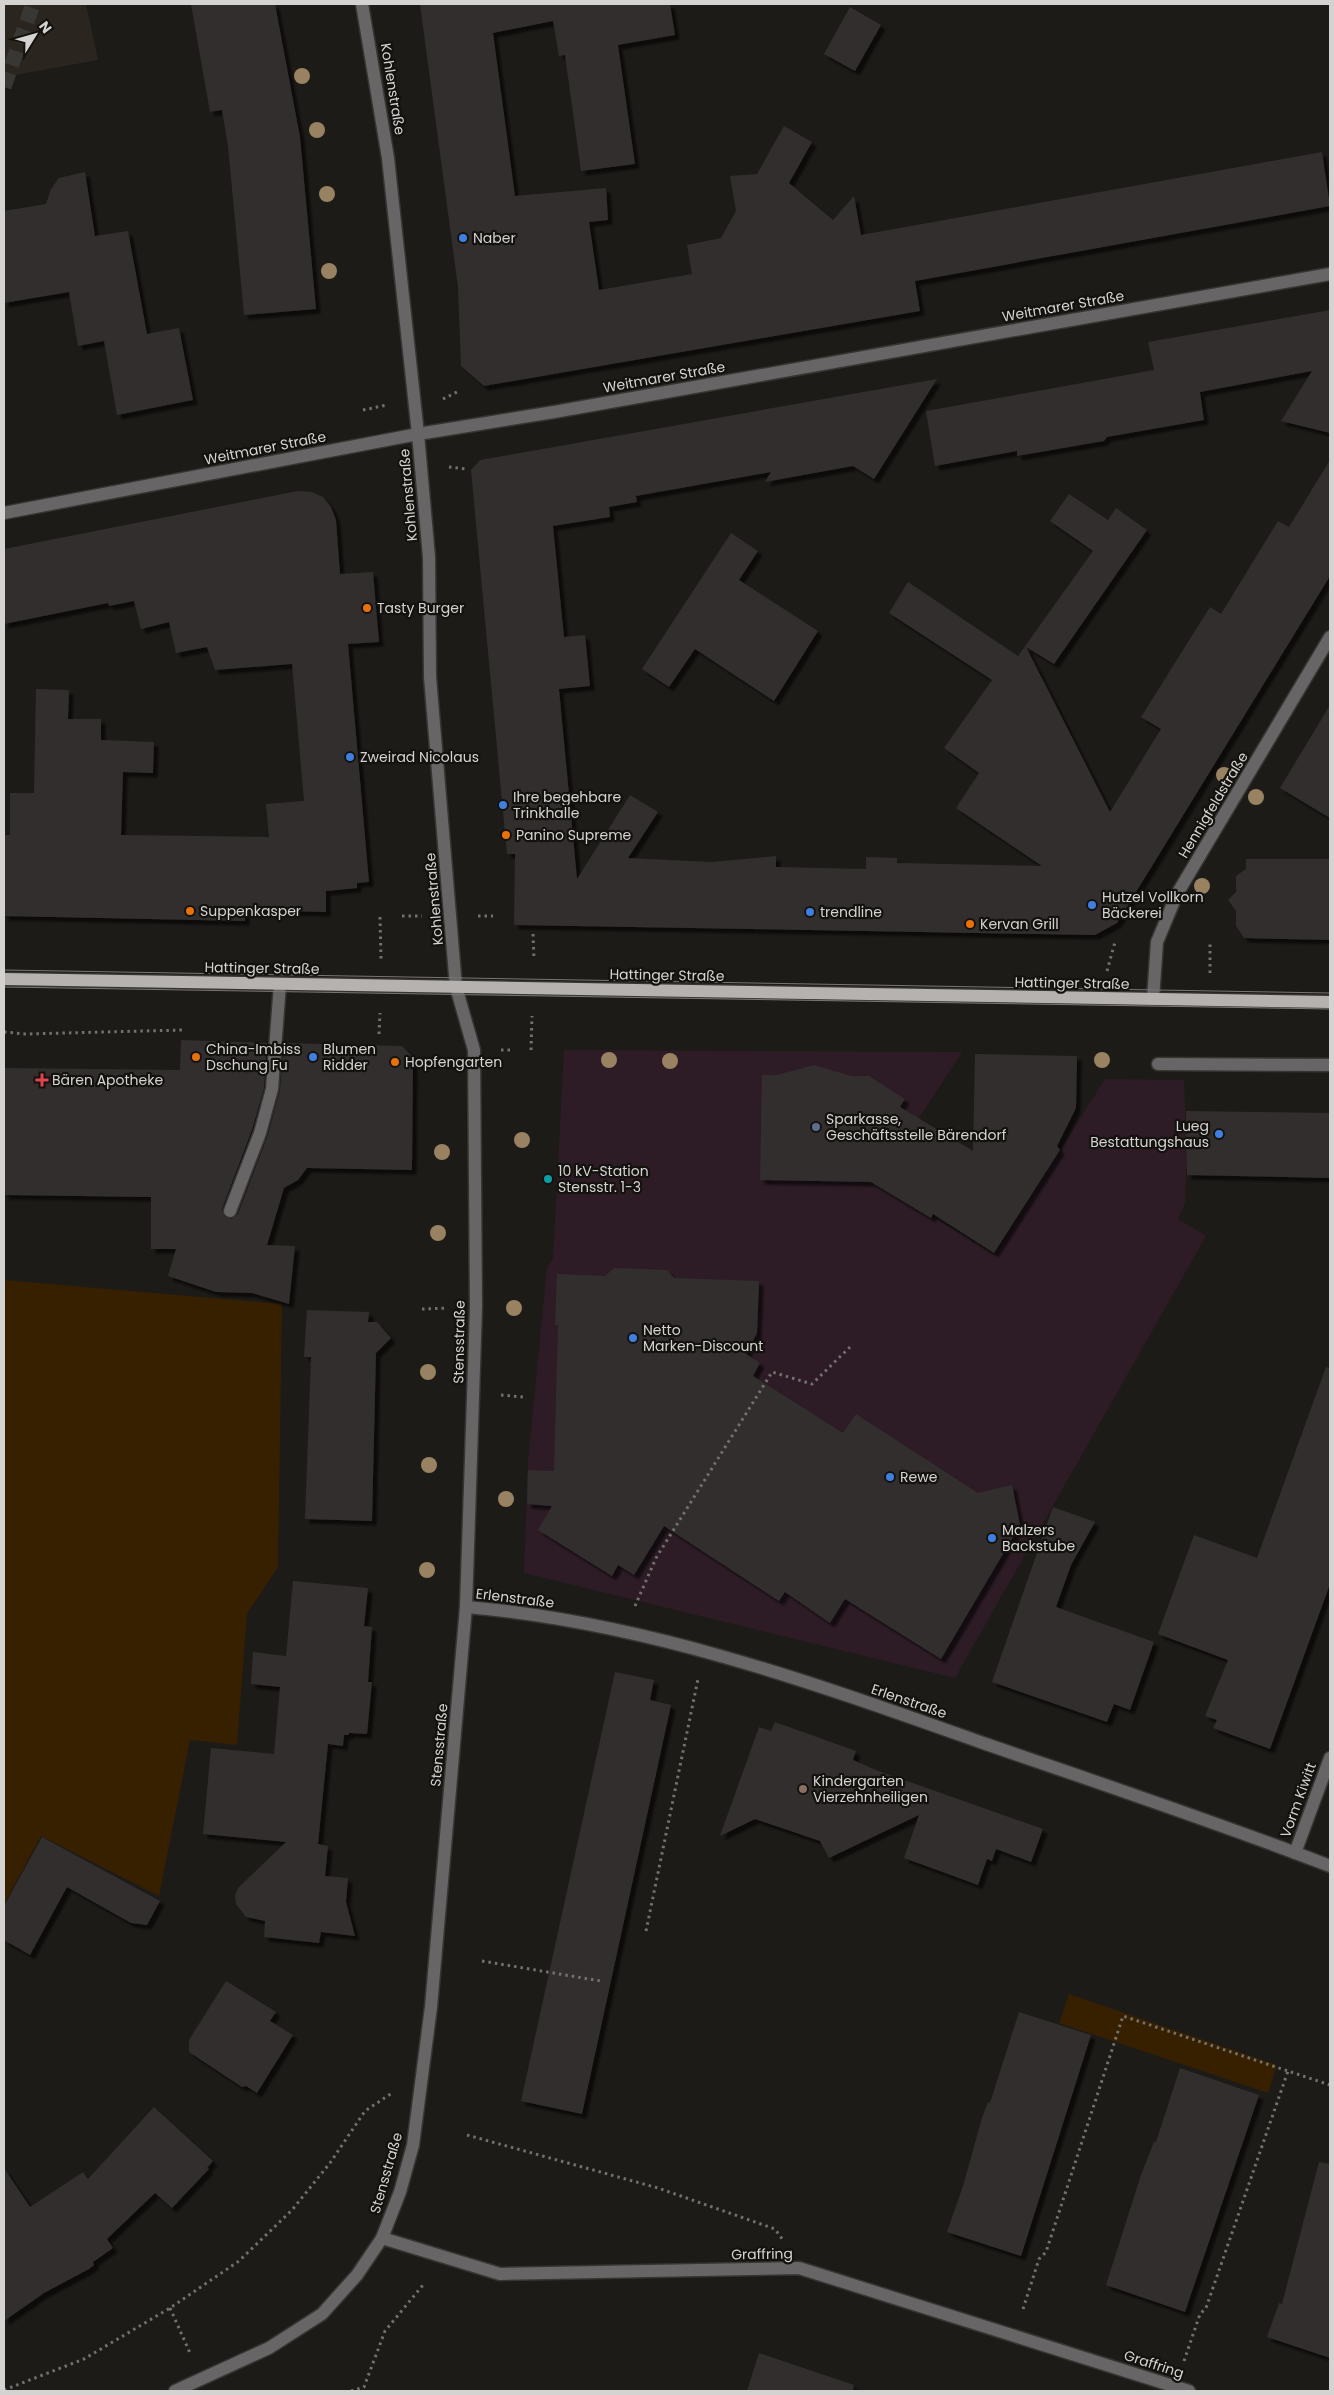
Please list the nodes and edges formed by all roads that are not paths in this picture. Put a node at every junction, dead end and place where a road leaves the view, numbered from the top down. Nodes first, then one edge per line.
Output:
1 (362, 4) edge
2 (1330, 274) edge
3 (418, 434) junction
4 (4, 513) edge
5 (1330, 637) edge
6 (4, 979) edge
7 (280, 984) junction
8 (456, 987) junction
9 (1153, 999) junction
10 (1330, 1002) edge
11 (1158, 1064) dead end
12 (1330, 1065) edge
13 (230, 1211) dead end
14 (466, 1607) junction
15 (1330, 1758) edge
16 (1295, 1853) junction
17 (1330, 1866) edge
18 (382, 2238) junction
19 (175, 2391) edge
20 (1189, 2391) edge

1 - 3 street, Kohlenstraße
2 - 3 street, Weitmarer Straße
3 - 4 street, Weitmarer Straße
3 - 8 street, Kohlenstraße
5 - 9 street, Hennigfeldstraße
6 - 7 main road, Hattinger Straße
7 - 8 main road, Hattinger Straße
7 - 13 street
8 - 9 main road, Hattinger Straße
8 - 14 street, Stensstraße
9 - 10 main road, Hattinger Straße
11 - 12 street
14 - 16 street, Erlenstraße
14 - 18 street, Stensstraße
15 - 16 street, Vorm Kiwitt
16 - 17 street, Erlenstraße
18 - 19 street, Stensstraße
18 - 20 street, Graffring

